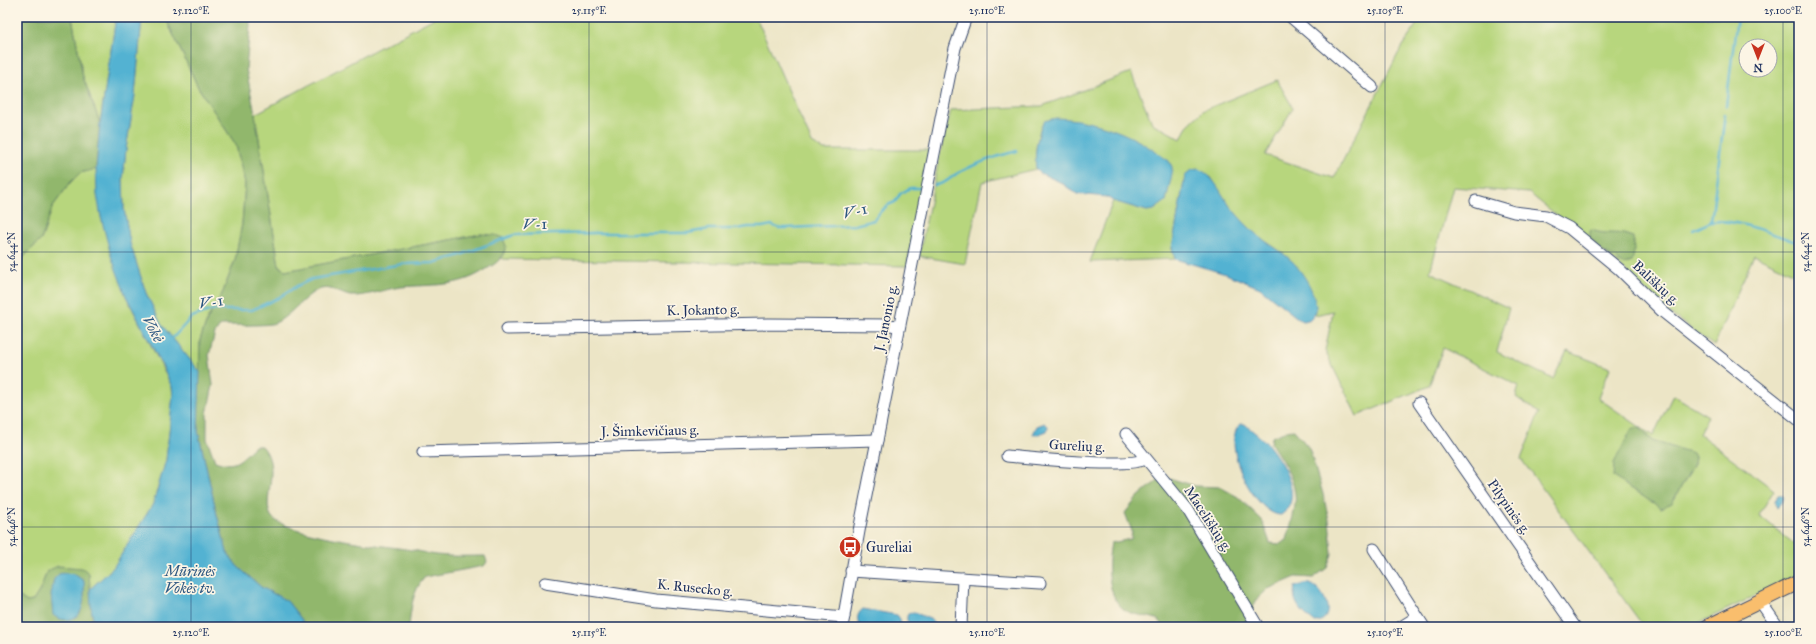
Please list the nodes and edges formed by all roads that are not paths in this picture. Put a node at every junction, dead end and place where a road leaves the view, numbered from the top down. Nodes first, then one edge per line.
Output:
1 (966, 17) edge
2 (1291, 17) edge
3 (1372, 87) dead end
4 (1476, 201) dead end
5 (899, 327) junction
6 (507, 329) dead end
7 (1419, 403) dead end
8 (1799, 420) edge
9 (1126, 434) dead end
10 (877, 440) junction
11 (423, 452) dead end
12 (1007, 456) dead end
13 (1146, 459) junction
14 (1374, 549) dead end
15 (851, 571) junction
16 (963, 578) junction
17 (1799, 582) edge
18 (545, 583) dead end
19 (1040, 583) dead end
20 (1760, 601) junction
21 (1418, 617) junction
22 (843, 622) edge
23 (961, 627) edge
24 (1258, 627) edge
25 (1401, 627) edge
26 (1424, 627) edge
27 (1575, 627) edge
28 (1707, 627) edge
29 (1778, 627) edge

1 - 5 street, J. Janonio g.
2 - 3 street
4 - 8 street, Bališkių g.
5 - 6 street, K. Jokanto g.
5 - 10 street, J. Janonio g.
7 - 27 street, Pilypinės g.
9 - 13 street, Maceliškių g.
10 - 11 street, J. Šimkevičiaus g.
10 - 15 street, J. Janonio g.
12 - 13 street, Gurelių g.
13 - 24 street, Maceliškių g.
14 - 21 street
15 - 16 street
15 - 22 street, J. Janonio g.
16 - 19 street
16 - 23 street
17 - 20 main road
18 - 22 street, K. Rusecko g.
20 - 28 main road
20 - 29 street
21 - 25 street
21 - 26 street

